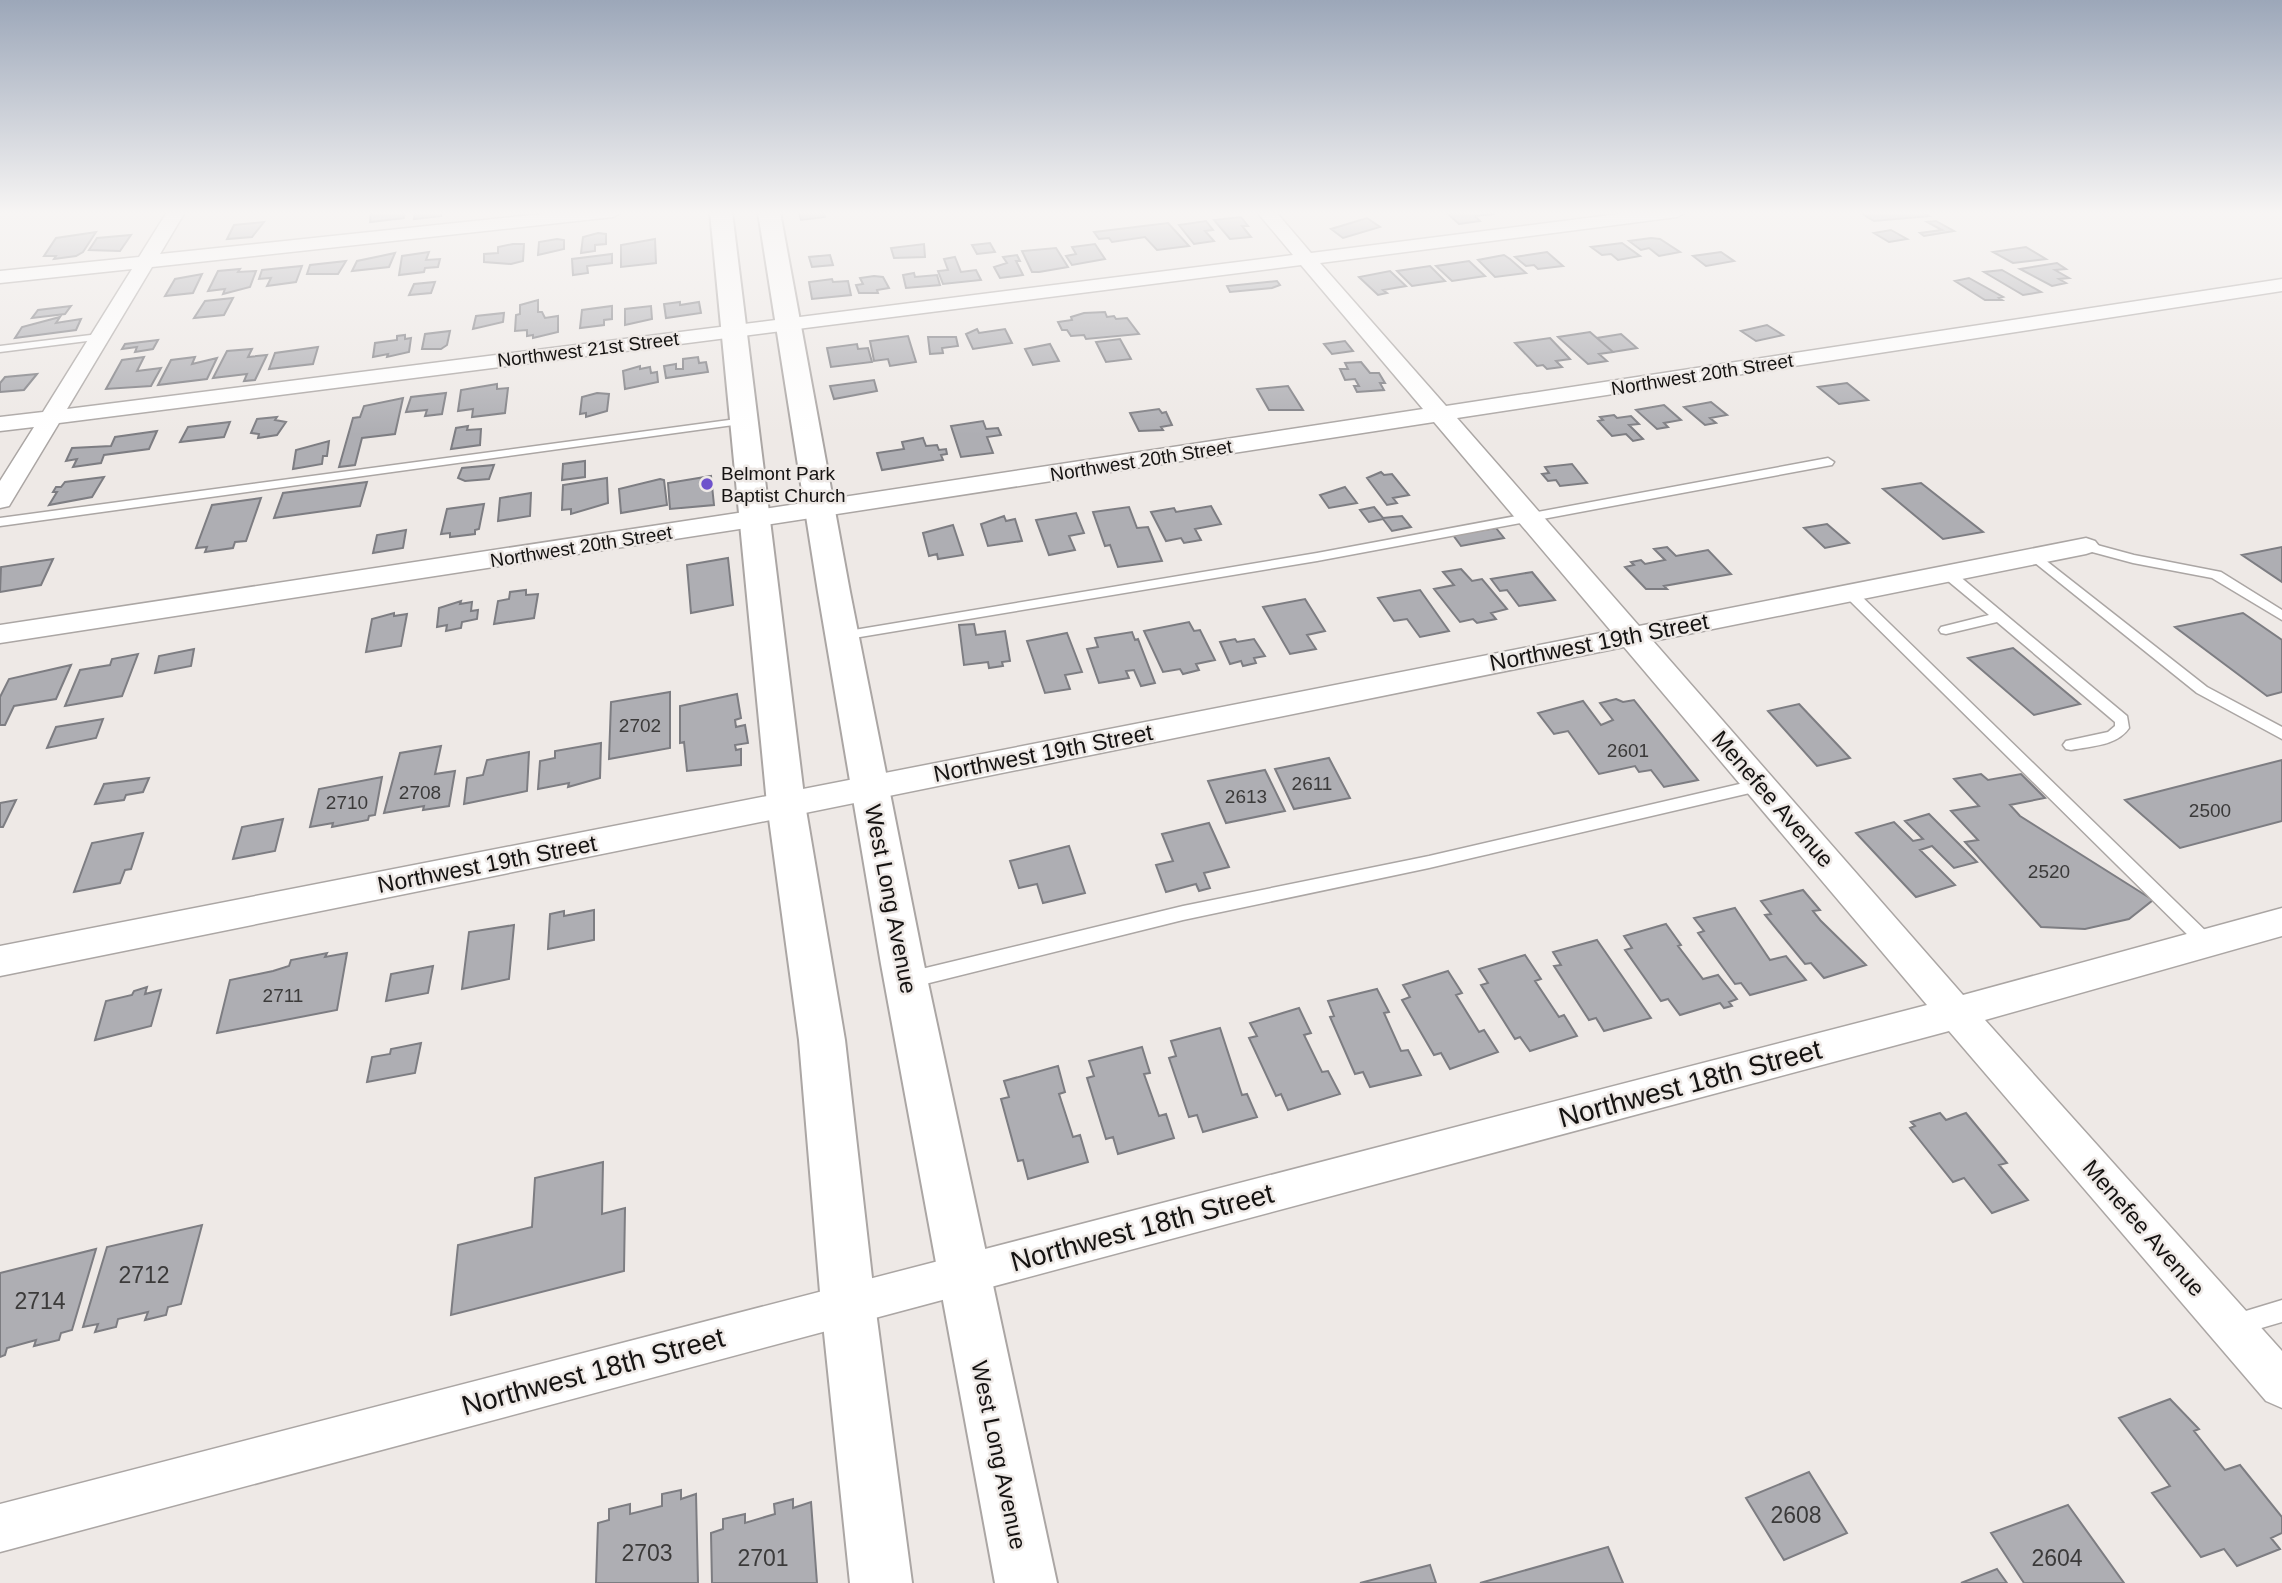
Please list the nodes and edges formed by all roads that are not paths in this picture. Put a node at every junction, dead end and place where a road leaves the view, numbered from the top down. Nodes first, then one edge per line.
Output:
1 (131, 286) edge
2 (730, 286) edge
3 (784, 286) edge
4 (1099, 286) edge
5 (1330, 286) edge
6 (2276, 286) edge
7 (792, 324) junction
8 (735, 331) junction
9 (99, 337) junction
10 (0, 349) edge
11 (1438, 414) junction
12 (51, 417) junction
13 (744, 421) junction
14 (0, 424) edge
15 (1828, 461) dead end
16 (0, 502) edge
17 (819, 509) junction
18 (1529, 517) junction
19 (754, 519) junction
20 (0, 522) edge
21 (2086, 546) joint
22 (2035, 556) junction
23 (1947, 573) junction
24 (1850, 593) junction
25 (2282, 616) edge
26 (2000, 617) junction
27 (1946, 630) dead end
28 (0, 634) edge
29 (842, 636) junction
30 (1633, 636) junction
31 (2282, 734) edge
32 (2071, 745) dead end
33 (1761, 785) junction
34 (870, 788) junction
35 (786, 804) junction
36 (2279, 926) edge
37 (2207, 943) junction
38 (0, 961) edge
39 (906, 981) junction
40 (1956, 1013) junction
41 (961, 1275) junction
42 (848, 1304) junction
43 (2282, 1311) edge
44 (2230, 1326) junction
45 (2282, 1385) edge
46 (0, 1528) edge
47 (881, 1583) edge
48 (1026, 1583) edge

1 - 9 street
2 - 8 main road
3 - 7 main road, West Long Avenue
4 - 7 street, Northwest 21st Street
5 - 11 street, Menefee Avenue
6 - 11 street, Northwest 20th Street
7 - 8 street, Northwest 21st Street
7 - 17 main road, West Long Avenue
8 - 12 street, Northwest 21st Street
8 - 13 main road
9 - 10 lane
9 - 12 street
11 - 17 street, Northwest 20th Street
11 - 18 street, Menefee Avenue
12 - 14 street, Northwest 21st Street
12 - 16 street
13 - 19 main road
13 - 20 lane
15 - 18 lane
17 - 19 street, Northwest 20th Street
17 - 29 main road, West Long Avenue
18 - 29 lane
18 - 30 street, Menefee Avenue
19 - 28 street, Northwest 20th Street
19 - 35 main road
21 - 22 street, Northwest 19th Street
21 - 25 lane
22 - 23 street, Northwest 19th Street
22 - 31 lane
23 - 24 street, Northwest 19th Street
23 - 26 lane
24 - 30 street, Northwest 19th Street
24 - 37 lane
26 - 27 lane
26 - 32 lane
29 - 34 main road, West Long Avenue
30 - 33 street, Menefee Avenue
30 - 34 street, Northwest 19th Street
33 - 39 lane
33 - 40 street, Menefee Avenue
34 - 35 street, Northwest 19th Street
34 - 39 main road, West Long Avenue
35 - 38 street, Northwest 19th Street
35 - 42 main road
36 - 37 street, Northwest 18th Street
37 - 40 street, Northwest 18th Street
39 - 41 main road, West Long Avenue
40 - 41 street, Northwest 18th Street
40 - 44 street, Menefee Avenue
41 - 42 street, Northwest 18th Street
41 - 48 main road, West Long Avenue
42 - 46 street, Northwest 18th Street
42 - 47 main road
43 - 44 lane
44 - 45 street, Menefee Avenue

